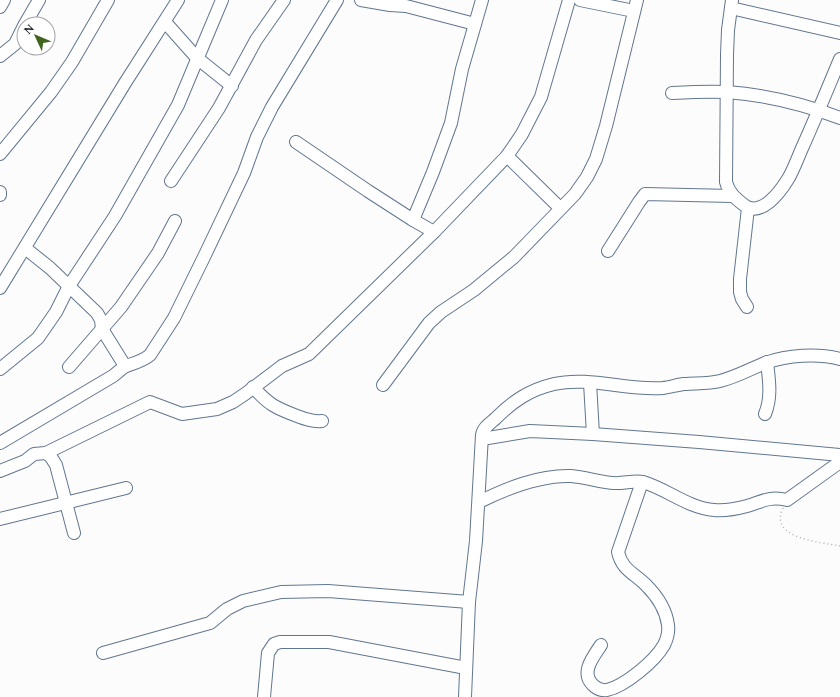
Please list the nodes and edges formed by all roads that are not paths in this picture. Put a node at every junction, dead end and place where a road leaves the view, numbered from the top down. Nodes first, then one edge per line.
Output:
1 (4, 0) edge
2 (39, 0) edge
3 (108, 0) edge
4 (178, 0) edge
5 (222, 0) edge
6 (284, 0) edge
7 (337, 0) edge
8 (361, 0) edge
9 (482, 0) edge
10 (569, 0) edge
11 (580, 0) edge
12 (730, 2) edge
13 (636, 5) edge
14 (0, 7) edge
15 (30, 16) edge
16 (165, 22) junction
17 (475, 24) junction
18 (840, 33) edge
19 (16, 42) edge
20 (0, 56) edge
21 (197, 58) junction
22 (840, 59) edge
23 (232, 86) junction
24 (727, 92) junction
25 (672, 93) dead end
26 (819, 110) junction
27 (840, 118) edge
28 (296, 142) dead end
29 (0, 154) edge
30 (507, 156) junction
31 (171, 181) dead end
32 (0, 192) edge
33 (0, 196) edge
34 (732, 196) junction
35 (560, 208) junction
36 (748, 208) junction
37 (413, 220) junction
38 (175, 222) dead end
39 (434, 232) junction
40 (25, 248) junction
41 (608, 251) dead end
42 (69, 286) junction
43 (0, 288) edge
44 (747, 307) dead end
45 (102, 329) junction
46 (840, 359) edge
47 (767, 362) junction
48 (125, 366) junction
49 (69, 368) dead end
50 (0, 369) edge
51 (590, 383) junction
52 (383, 385) dead end
53 (253, 388) junction
54 (765, 414) dead end
55 (322, 421) dead end
56 (593, 434) junction
57 (482, 439) junction
58 (0, 443) edge
59 (46, 453) junction
60 (840, 455) edge
61 (840, 462) edge
62 (0, 472) edge
63 (642, 482) junction
64 (126, 488) dead end
65 (479, 502) junction
66 (66, 503) junction
67 (0, 519) edge
68 (74, 533) dead end
69 (468, 602) junction
70 (601, 645) dead end
71 (104, 653) dead end
72 (466, 668) junction
73 (264, 697) edge
74 (465, 697) edge

1 - 14 street
2 - 15 street
3 - 29 street
4 - 16 street
5 - 21 street
6 - 23 street
7 - 48 street
8 - 17 street
9 - 17 street
10 - 30 street
11 - 13 street
12 - 18 street
12 - 24 street
13 - 35 street
16 - 21 street
16 - 40 street
17 - 37 street
19 - 20 street
21 - 23 street
21 - 42 street
22 - 26 street
23 - 31 street
24 - 25 street
24 - 26 street
24 - 34 street
26 - 27 street
26 - 36 street
28 - 37 street
30 - 35 street
30 - 39 street
32 - 33 street
34 - 36 street
34 - 41 street
35 - 52 street
36 - 44 street
37 - 39 street
38 - 45 street
39 - 53 street
40 - 42 street
40 - 43 street
42 - 45 street
42 - 50 street
45 - 48 street
45 - 49 street
46 - 47 street
47 - 51 street
47 - 54 street
48 - 58 street
51 - 56 street
51 - 57 street
53 - 55 street
53 - 59 street
56 - 57 street
56 - 60 street
57 - 65 street
59 - 62 street
59 - 66 street
61 - 63 street
63 - 65 street
63 - 70 street
64 - 66 street
65 - 69 street
66 - 67 street
66 - 68 street
69 - 71 street
69 - 72 street
72 - 73 street
72 - 74 street

